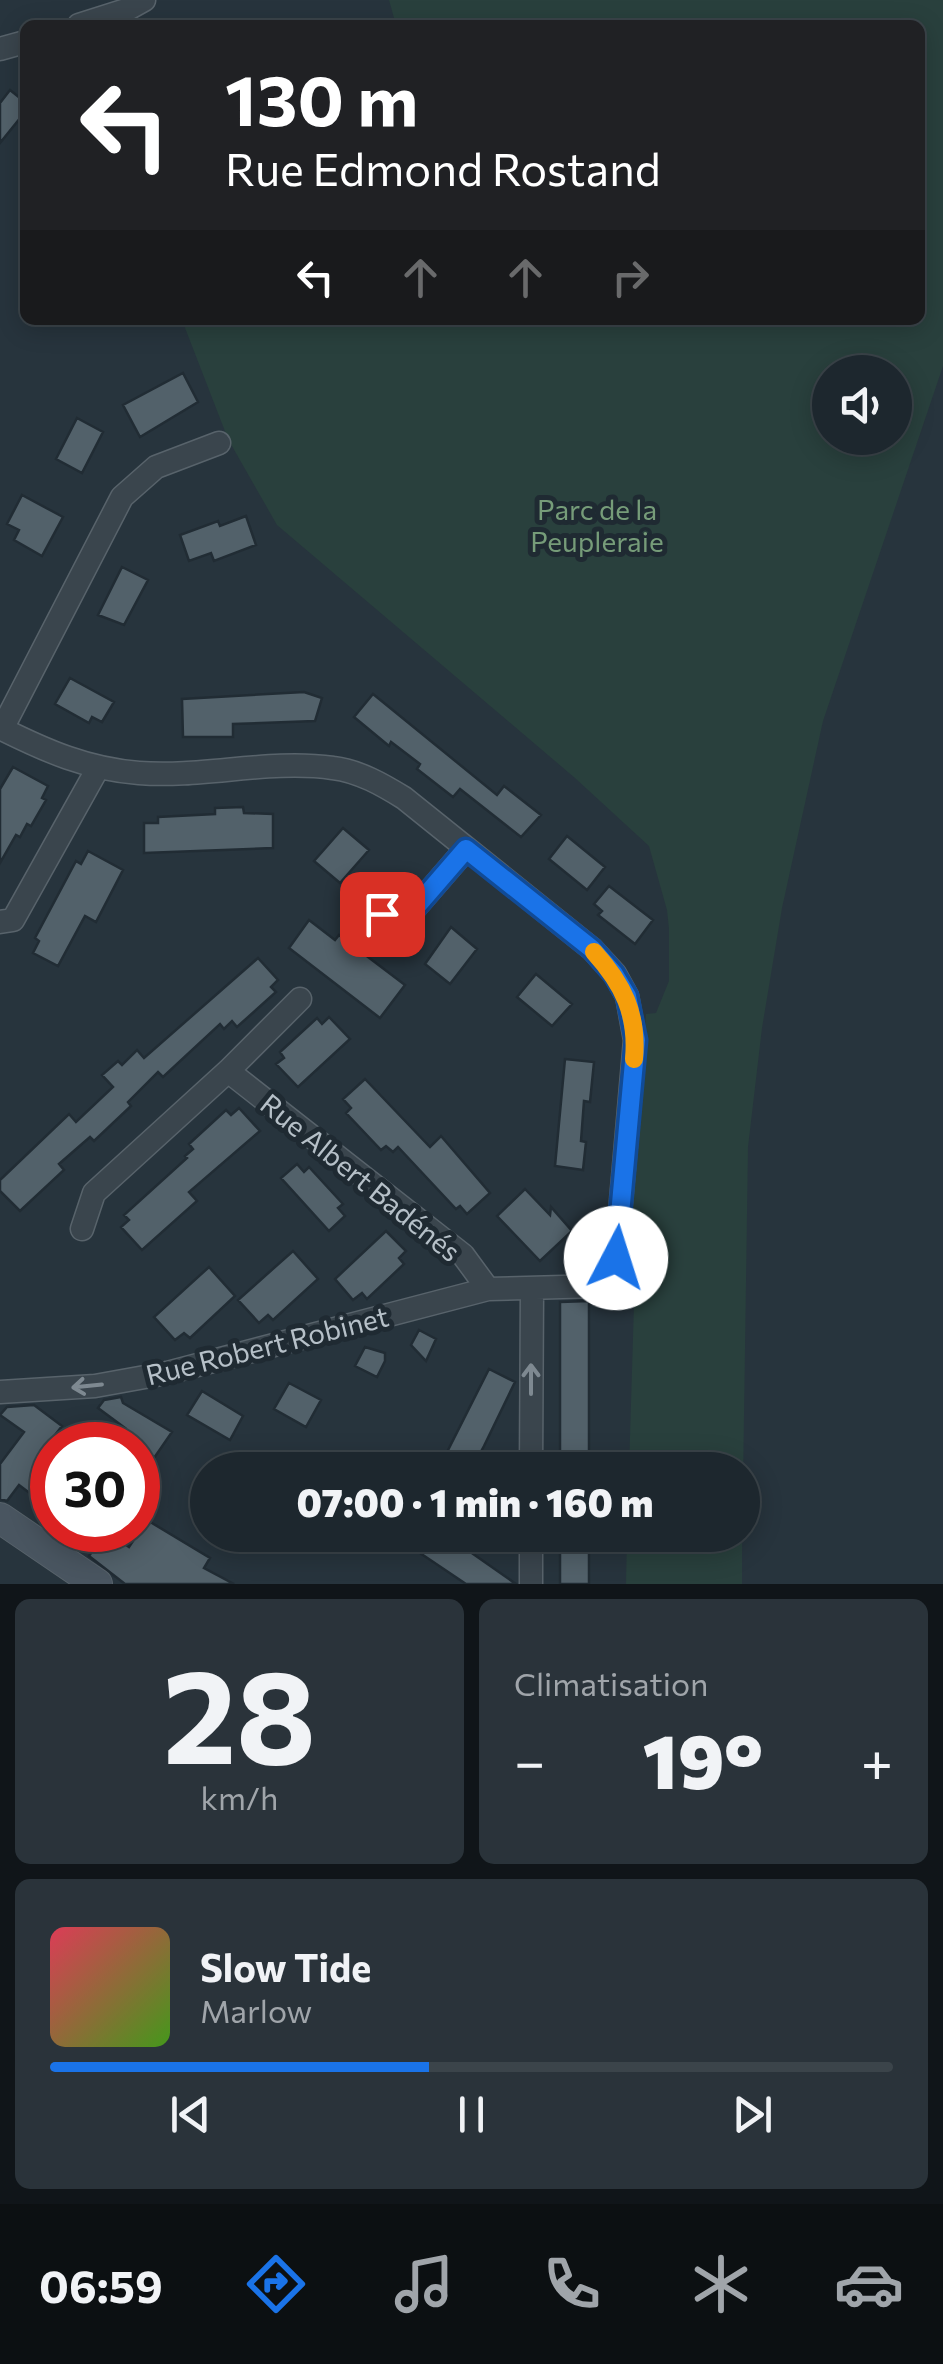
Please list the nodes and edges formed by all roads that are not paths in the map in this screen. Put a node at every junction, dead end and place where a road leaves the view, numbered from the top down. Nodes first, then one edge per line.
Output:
1 (144, 0) edge
2 (95, 20) edge
3 (219, 443) dead end
4 (1, 728) edge
5 (98, 768) junction
6 (466, 849) junction
7 (382, 914) dead end
8 (0, 922) edge
9 (300, 1000) dead end
10 (228, 1071) junction
11 (82, 1229) dead end
12 (532, 1288) junction
13 (488, 1289) junction
14 (0, 1392) edge
15 (531, 1452) edge
16 (0, 1518) edge
17 (531, 1552) edge
18 (98, 1584) edge
19 (531, 1584) edge

1 - 2 street
3 - 4 street
4 - 5 street
5 - 6 street
5 - 8 street
6 - 7 street
6 - 12 street, Rue Robert Robinet
9 - 10 street
10 - 11 street
10 - 13 street, Rue Albert Badénés
12 - 13 street, Rue Robert Robinet
15 -> 12 street
13 -> 14 street, Rue Robert Robinet
16 - 18 street
17 - 19 street

